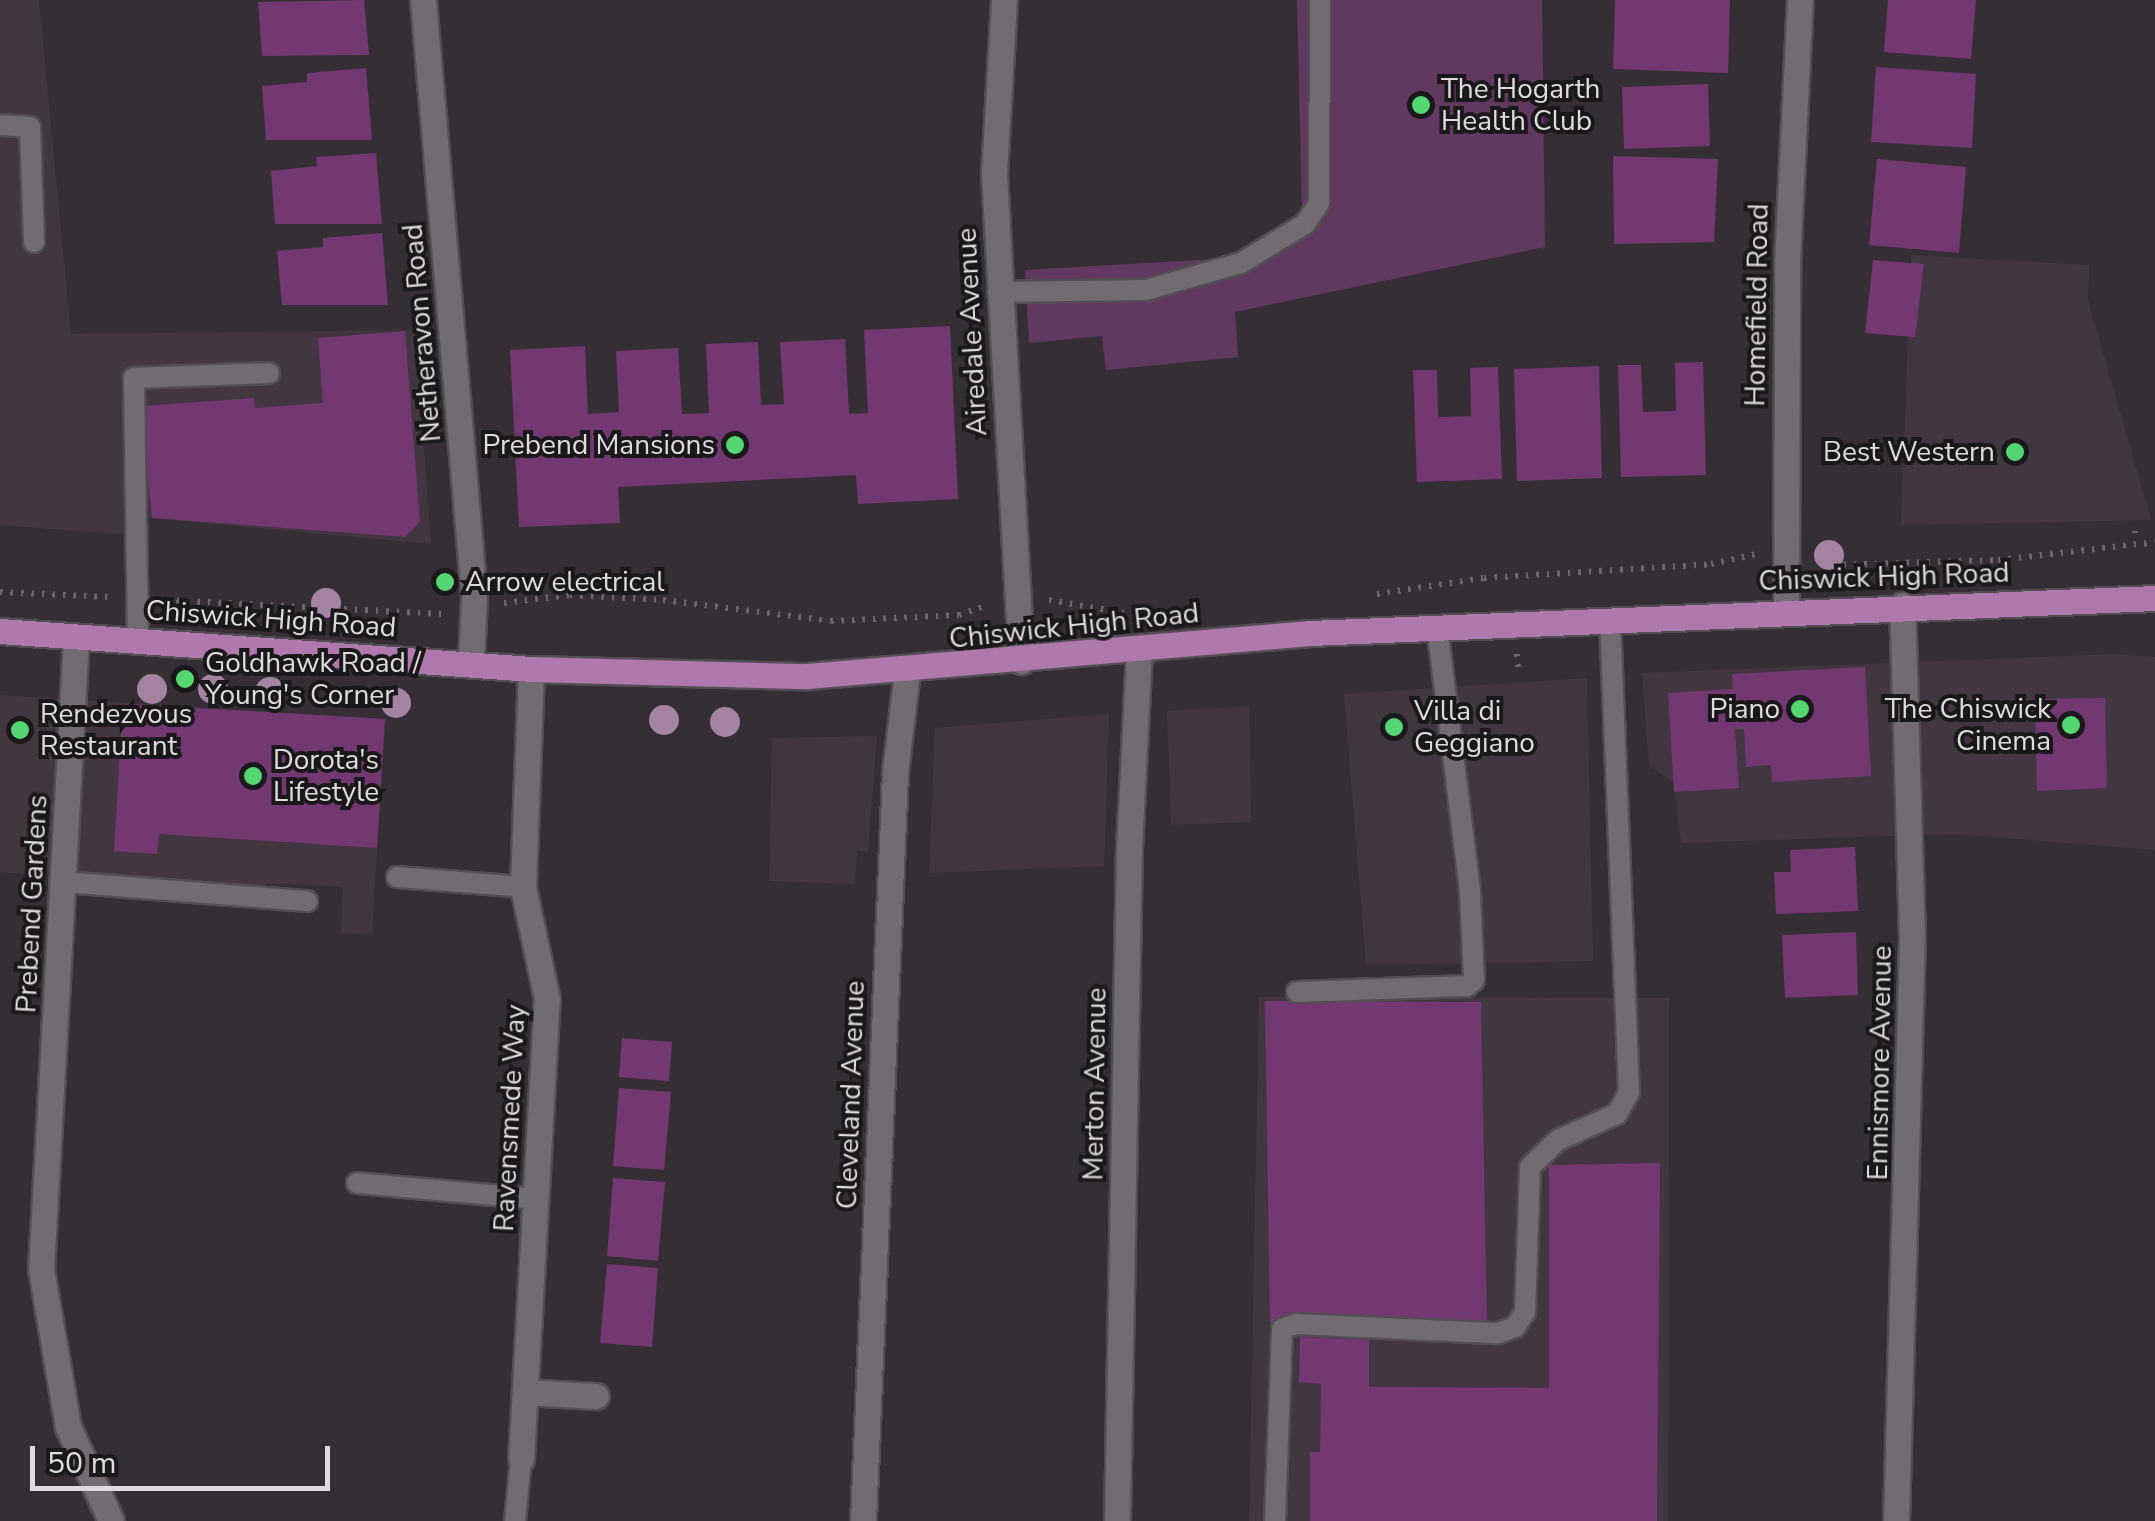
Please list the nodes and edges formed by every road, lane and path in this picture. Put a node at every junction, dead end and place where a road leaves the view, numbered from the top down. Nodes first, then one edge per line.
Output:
1 (423, 0) edge
2 (1004, 0) edge
3 (1320, 0) edge
4 (1800, 0) edge
5 (0, 125) edge
6 (34, 242) dead end
7 (998, 292) junction
8 (269, 373) dead end
9 (2155, 542) edge
10 (1806, 553) dead end
11 (1757, 554) dead end
12 (0, 592) edge
13 (1366, 595) dead end
14 (140, 598) junction
15 (2155, 598) edge
16 (1018, 600) junction
17 (512, 601) dead end
18 (1902, 605) junction
19 (1786, 611) junction
20 (1138, 612) dead end
21 (444, 614) dead end
22 (1610, 619) junction
23 (1436, 628) junction
24 (0, 631) edge
25 (76, 638) junction
26 (138, 640) junction
27 (1139, 648) junction
28 (1021, 661) junction
29 (471, 662) junction
30 (531, 668) junction
31 (907, 672) junction
32 (397, 878) dead end
33 (64, 882) junction
34 (523, 887) junction
35 (307, 901) dead end
36 (1298, 992) dead end
37 (356, 1184) dead end
38 (536, 1199) junction
39 (525, 1392) junction
40 (596, 1396) dead end
41 (520, 1459) joint
42 (111, 1521) edge
43 (515, 1521) edge
44 (863, 1521) edge
45 (1117, 1521) edge
46 (1275, 1521) edge
47 (1896, 1521) edge

1 - 29 street, Netheravon Road
2 - 7 street, Airedale Avenue
3 - 7 lane
4 - 19 street, Homefield Road
5 - 6 lane
7 - 16 street, Airedale Avenue
8 - 14 lane
9 - 10 path, Chiswick High Road
11 - 13 path, Chiswick High Road
12 - 14 path, Chiswick High Road
14 - 21 path, Chiswick High Road
14 - 26 lane
15 - 18 main road, Chiswick High Road
16 - 17 path, Chiswick High Road
16 - 20 path, Chiswick High Road
16 - 28 street, Airedale Avenue
18 - 19 main road, Chiswick High Road
18 - 47 street, Ennismore Avenue
19 - 22 main road, Chiswick High Road
22 - 23 main road, Chiswick High Road
22 - 46 lane
23 - 27 main road, Chiswick High Road
23 - 36 lane
24 - 25 main road, Chiswick High Road
25 - 26 main road, Chiswick High Road
25 - 33 street, Prebend Gardens
26 - 29 main road, Chiswick High Road
27 - 28 main road, Chiswick High Road
27 - 45 street, Merton Avenue
28 - 31 main road, Chiswick High Road
29 - 30 main road, Chiswick High Road
30 - 31 main road, Chiswick High Road
30 - 34 street, Ravensmede Way
31 - 44 street, Cleveland Avenue
32 - 34 lane
33 - 35 lane
33 - 42 street, Prebend Gardens
34 - 38 street, Ravensmede Way
37 - 38 lane
38 - 39 street, Ravensmede Way
39 - 40 street
39 - 41 street, Ravensmede Way
41 - 43 lane

